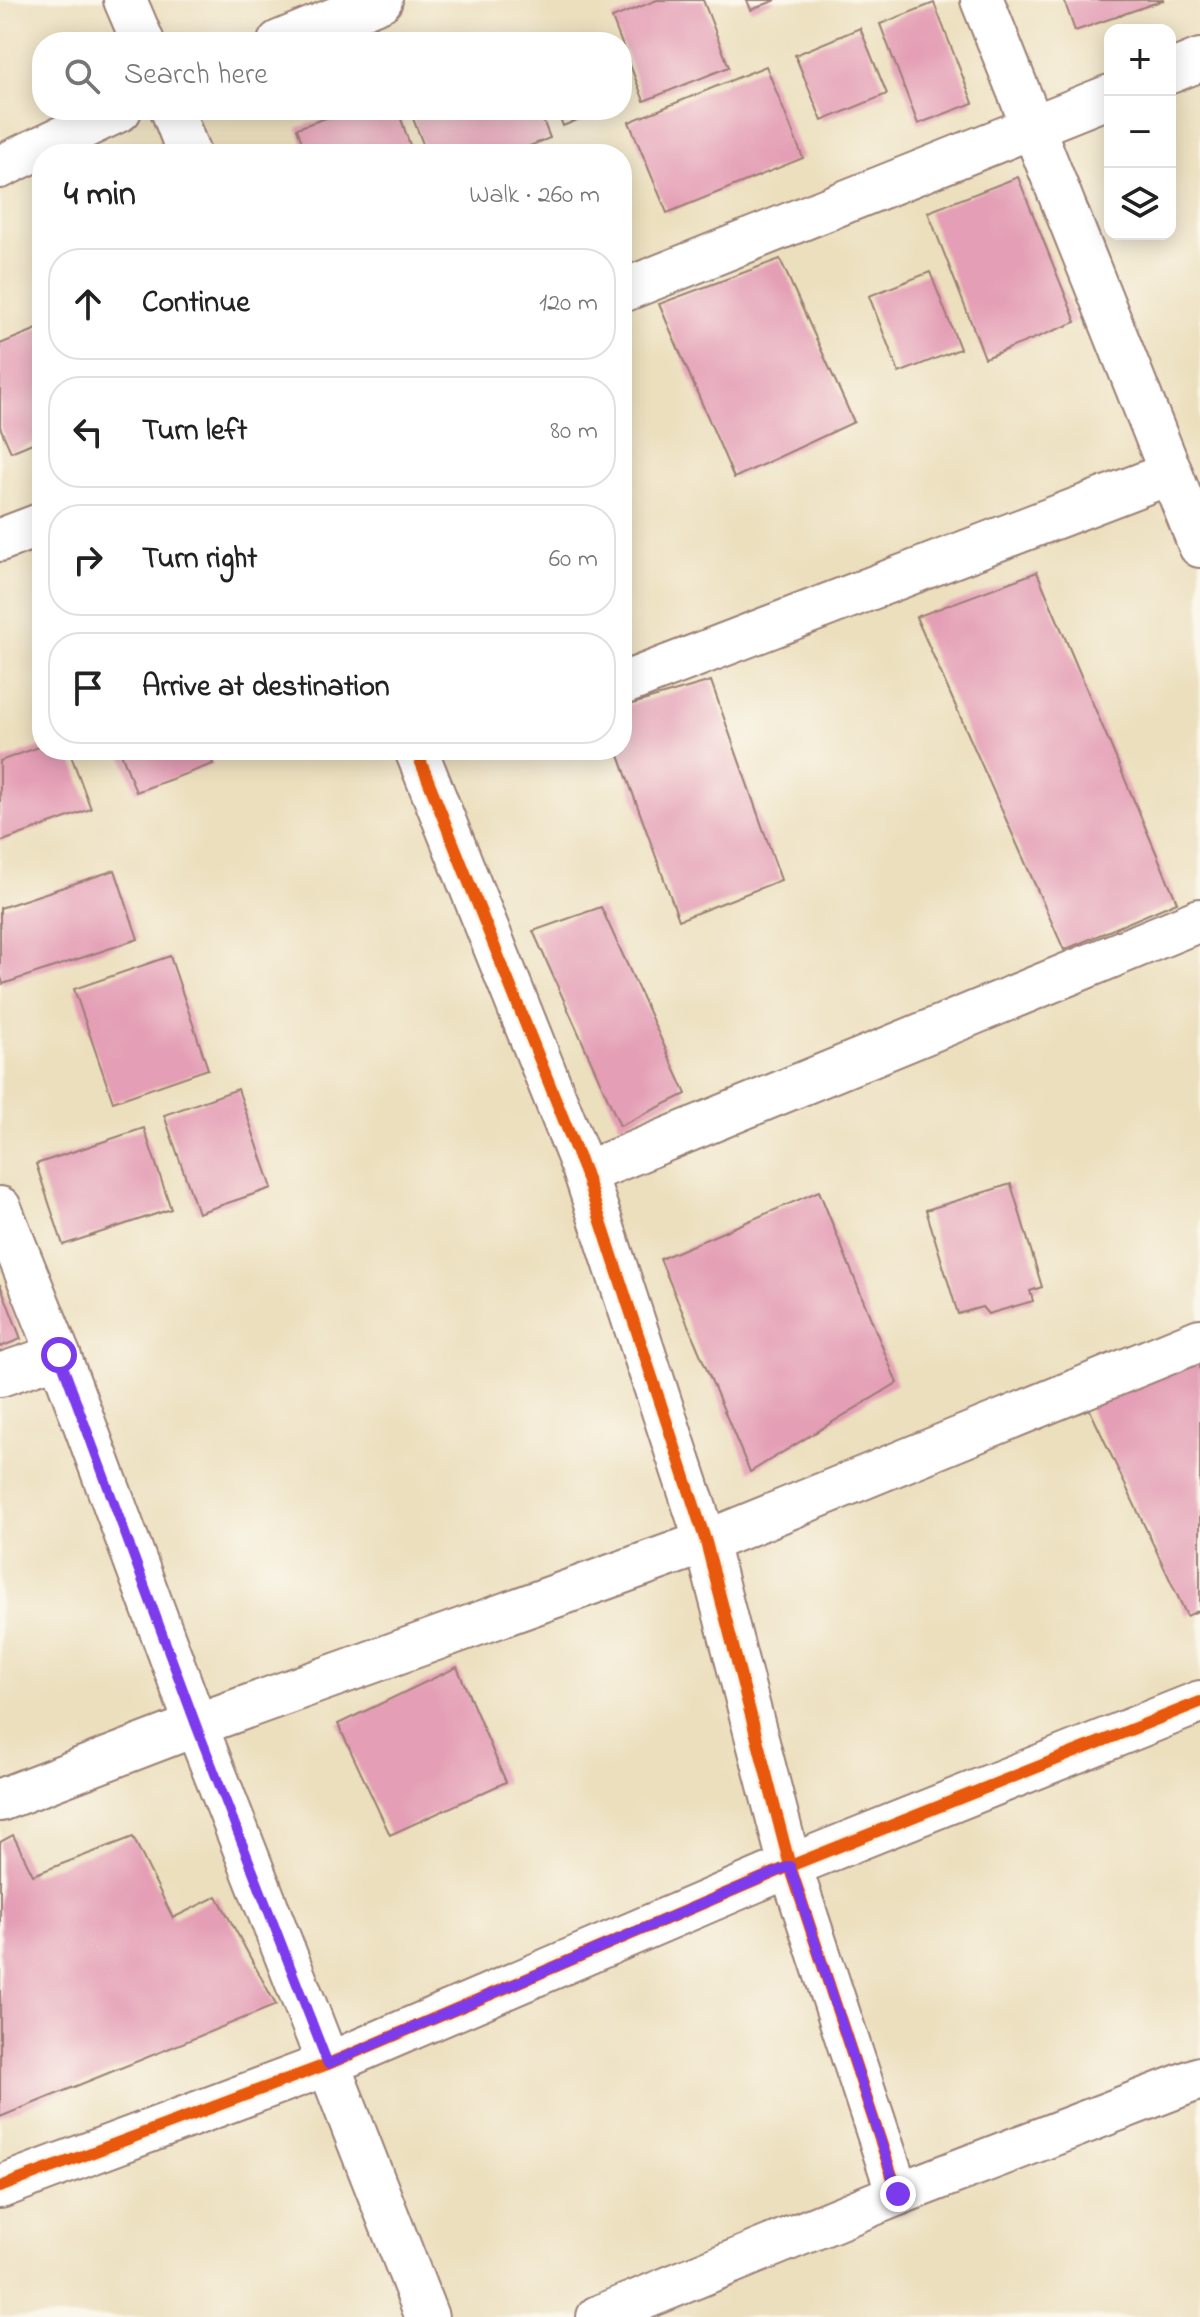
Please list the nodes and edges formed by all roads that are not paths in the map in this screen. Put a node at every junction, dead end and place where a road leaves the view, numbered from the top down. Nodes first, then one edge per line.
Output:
1 (125, 0) edge
2 (381, 0) edge
3 (982, 0) edge
4 (139, 32) edge
5 (303, 32) edge
6 (1200, 60) edge
7 (1176, 70) edge
8 (1104, 98) edge
9 (99, 120) edge
10 (176, 120) edge
11 (1032, 127) junction
12 (48, 144) edge
13 (185, 144) edge
14 (32, 152) edge
15 (0, 167) edge
16 (632, 287) edge
17 (1171, 473) junction
18 (32, 528) edge
19 (0, 540) edge
20 (1200, 546) edge
21 (632, 680) edge
22 (432, 760) edge
23 (1200, 920) edge
24 (585, 1173) junction
25 (0, 1208) edge
26 (1200, 1340) edge
27 (59, 1355) junction
28 (0, 1375) edge
29 (706, 1542) junction
30 (1200, 1702) edge
31 (196, 1725) junction
32 (0, 1800) edge
33 (790, 1866) junction
34 (328, 2064) junction
35 (1200, 2078) edge
36 (0, 2187) edge
37 (898, 2194) junction
38 (427, 2317) edge
39 (598, 2317) edge

1 - 4 street
2 - 5 street
3 - 11 street
6 - 7 street
8 - 11 street
9 - 12 street
10 - 13 street
11 - 16 street
11 - 17 street
14 - 15 street
17 - 20 street
17 - 21 street
18 - 19 street
22 - 24 street
23 - 24 street
24 - 29 street
25 - 27 street
26 - 29 street
27 - 28 street
27 - 31 street
29 - 31 street
29 - 33 street
30 - 33 street
31 - 32 street
31 - 34 street
33 - 34 street
33 - 37 street
34 - 36 street
34 - 38 street
35 - 37 street
37 - 39 street

